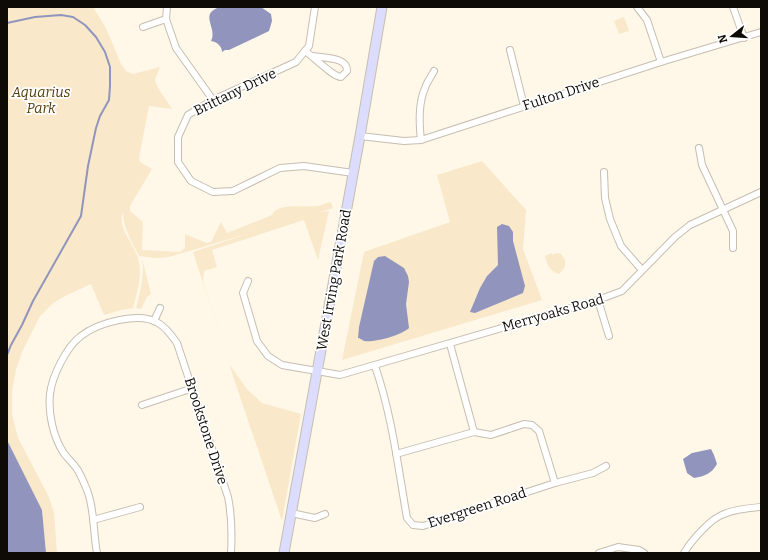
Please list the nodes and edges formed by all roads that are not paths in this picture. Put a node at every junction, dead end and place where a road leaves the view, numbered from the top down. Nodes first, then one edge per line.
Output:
1 (167, 7) edge
2 (315, 7) edge
3 (382, 7) edge
4 (637, 7) edge
5 (734, 7) edge
6 (166, 20) junction
7 (143, 27) dead end
8 (761, 32) edge
9 (744, 38) junction
10 (510, 50) dead end
11 (305, 51) junction
12 (313, 56) junction
13 (661, 62) junction
14 (434, 71) dead end
15 (214, 100) junction
16 (524, 106) junction
17 (360, 136) junction
18 (421, 140) junction
19 (699, 148) dead end
20 (604, 172) dead end
21 (353, 173) junction
22 (761, 192) edge
23 (724, 209) junction
24 (733, 248) dead end
25 (642, 270) junction
26 (248, 281) dead end
27 (598, 300) junction
28 (160, 308) dead end
29 (154, 321) junction
30 (609, 336) dead end
31 (450, 344) junction
32 (375, 366) junction
33 (317, 372) junction
34 (193, 388) junction
35 (142, 405) dead end
36 (474, 432) junction
37 (396, 454) junction
38 (606, 466) dead end
39 (555, 483) junction
40 (140, 507) dead end
41 (761, 507) edge
42 (291, 513) junction
43 (325, 514) dead end
44 (93, 520) junction
45 (97, 553) edge
46 (231, 553) edge
47 (284, 553) edge
48 (599, 553) edge
49 (644, 553) edge
50 (684, 553) edge

1 - 6 street
2 - 11 street, Brittany Drive
3 - 17 main road, West Irving Park Road
4 - 13 street
5 - 9 street
6 - 7 street
6 - 15 street
8 - 9 street, Fulton Drive
9 - 13 street, Fulton Drive
10 - 16 street
11 - 12 street
11 - 15 street, Brittany Drive
12 - 12 street
13 - 16 street, Fulton Drive
14 - 18 street
15 - 21 street, Brittany Drive
16 - 18 street, Fulton Drive
17 - 18 street, Fulton Drive
17 - 21 main road, West Irving Park Road
19 - 23 street
20 - 25 street
21 - 33 main road, West Irving Park Road
22 - 23 street, Merryoaks Road
23 - 24 street
23 - 25 street, Merryoaks Road
25 - 27 street, Merryoaks Road
26 - 33 street, Merryoaks Road
27 - 30 street
27 - 31 street, Merryoaks Road
28 - 29 street
29 - 34 street, Brookstone Drive
29 - 44 street
31 - 32 street, Merryoaks Road
31 - 36 street
32 - 33 street, Merryoaks Road
32 - 37 street, Evergreen Road
33 - 42 main road, West Irving Park Road
34 - 35 street
34 - 46 street, Brookstone Drive
36 - 37 street
36 - 39 street
37 - 39 street, Evergreen Road
38 - 39 street, Evergreen Road
40 - 44 street
41 - 50 street
42 - 43 street
42 - 47 main road, West Irving Park Road
44 - 45 street
48 - 49 street

